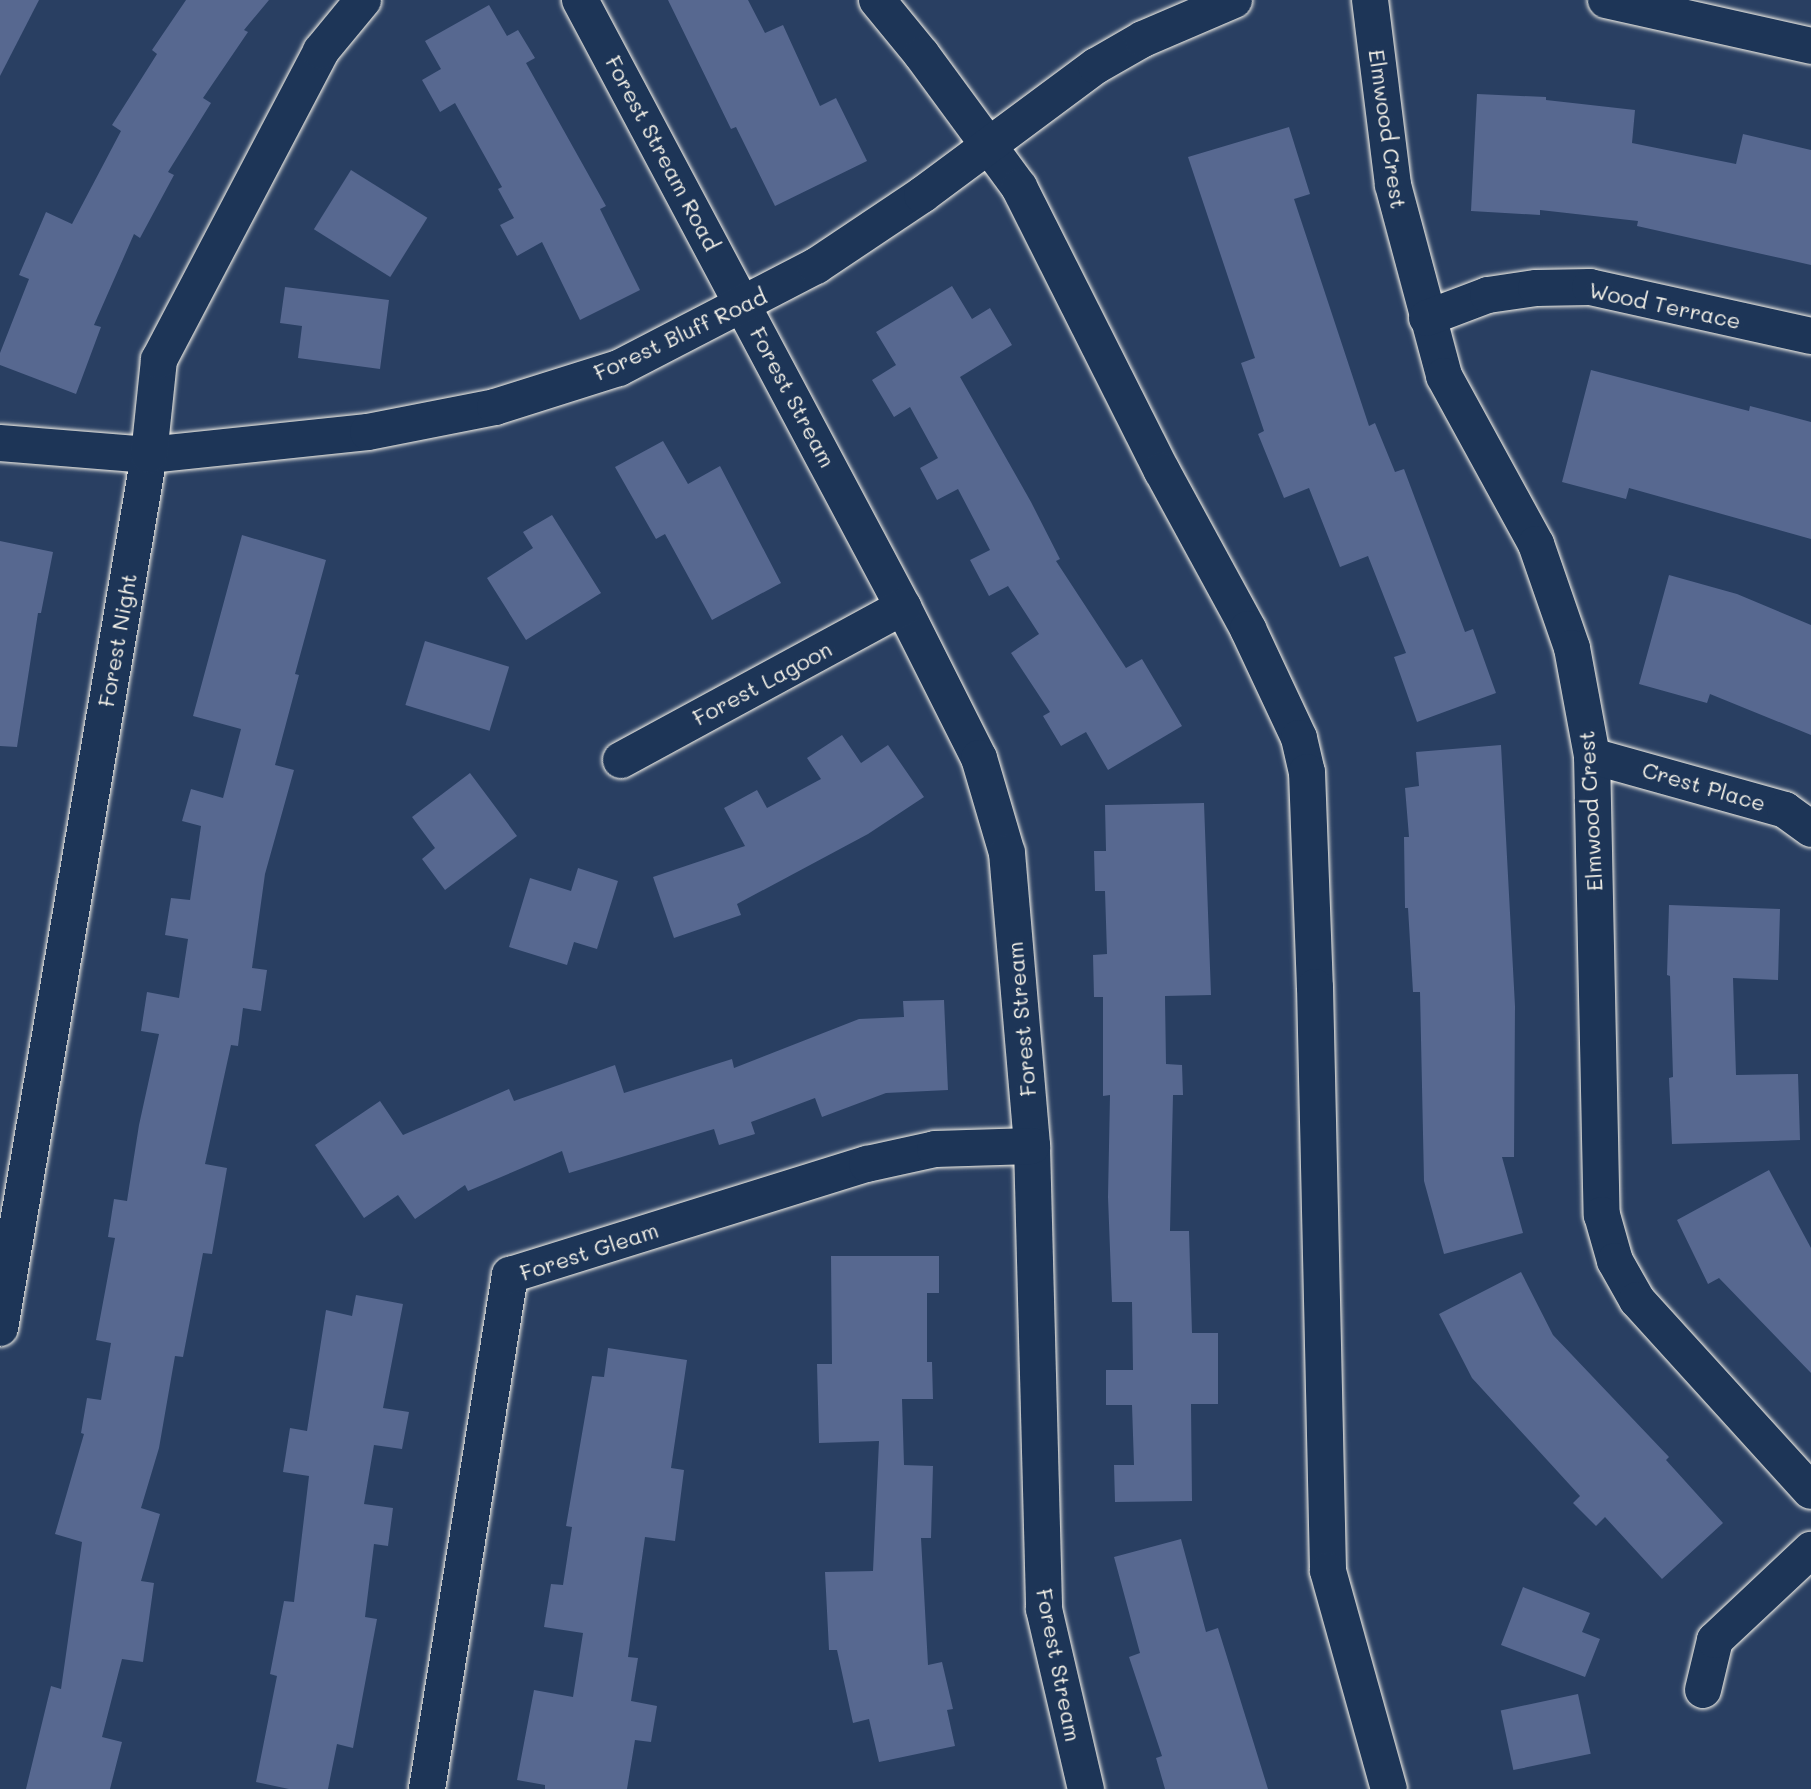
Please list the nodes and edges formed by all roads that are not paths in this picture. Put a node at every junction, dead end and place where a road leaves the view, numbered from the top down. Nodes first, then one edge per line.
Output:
1 (363, 0) edge
2 (580, 0) edge
3 (877, 0) edge
4 (1234, 0) edge
5 (1370, 0) edge
6 (1606, 0) edge
7 (1811, 46) edge
8 (989, 144) junction
9 (745, 305) junction
10 (1427, 318) junction
11 (1811, 336) edge
12 (0, 443) edge
13 (149, 455) junction
14 (903, 607) junction
15 (1592, 756) junction
16 (621, 760) dead end
17 (1811, 829) edge
18 (1032, 1146) junction
19 (0, 1328) edge
20 (1811, 1491) edge
21 (1811, 1550) edge
22 (1703, 1690) dead end
23 (427, 1789) edge
24 (1086, 1789) edge
25 (1389, 1789) edge

1 - 13 street, Forest Night
2 - 9 street, Forest Stream Road
3 - 8 street
4 - 8 street, Forest Bluff Road
5 - 10 street, Elmwood Crest
6 - 7 street
8 - 9 street, Forest Bluff Road
8 - 25 street
9 - 13 street, Forest Bluff Road
9 - 14 street, Forest Stream
10 - 11 street, Wood Terrace
10 - 15 street, Elmwood Crest
12 - 13 street, Forest Bluff Road
13 - 19 street, Forest Night
14 - 16 street, Forest Lagoon
14 - 18 street, Forest Stream
15 - 17 street, Crest Place
15 - 20 street, Elmwood Crest
18 - 23 street, Forest Gleam
18 - 24 street, Forest Stream
21 - 22 street

